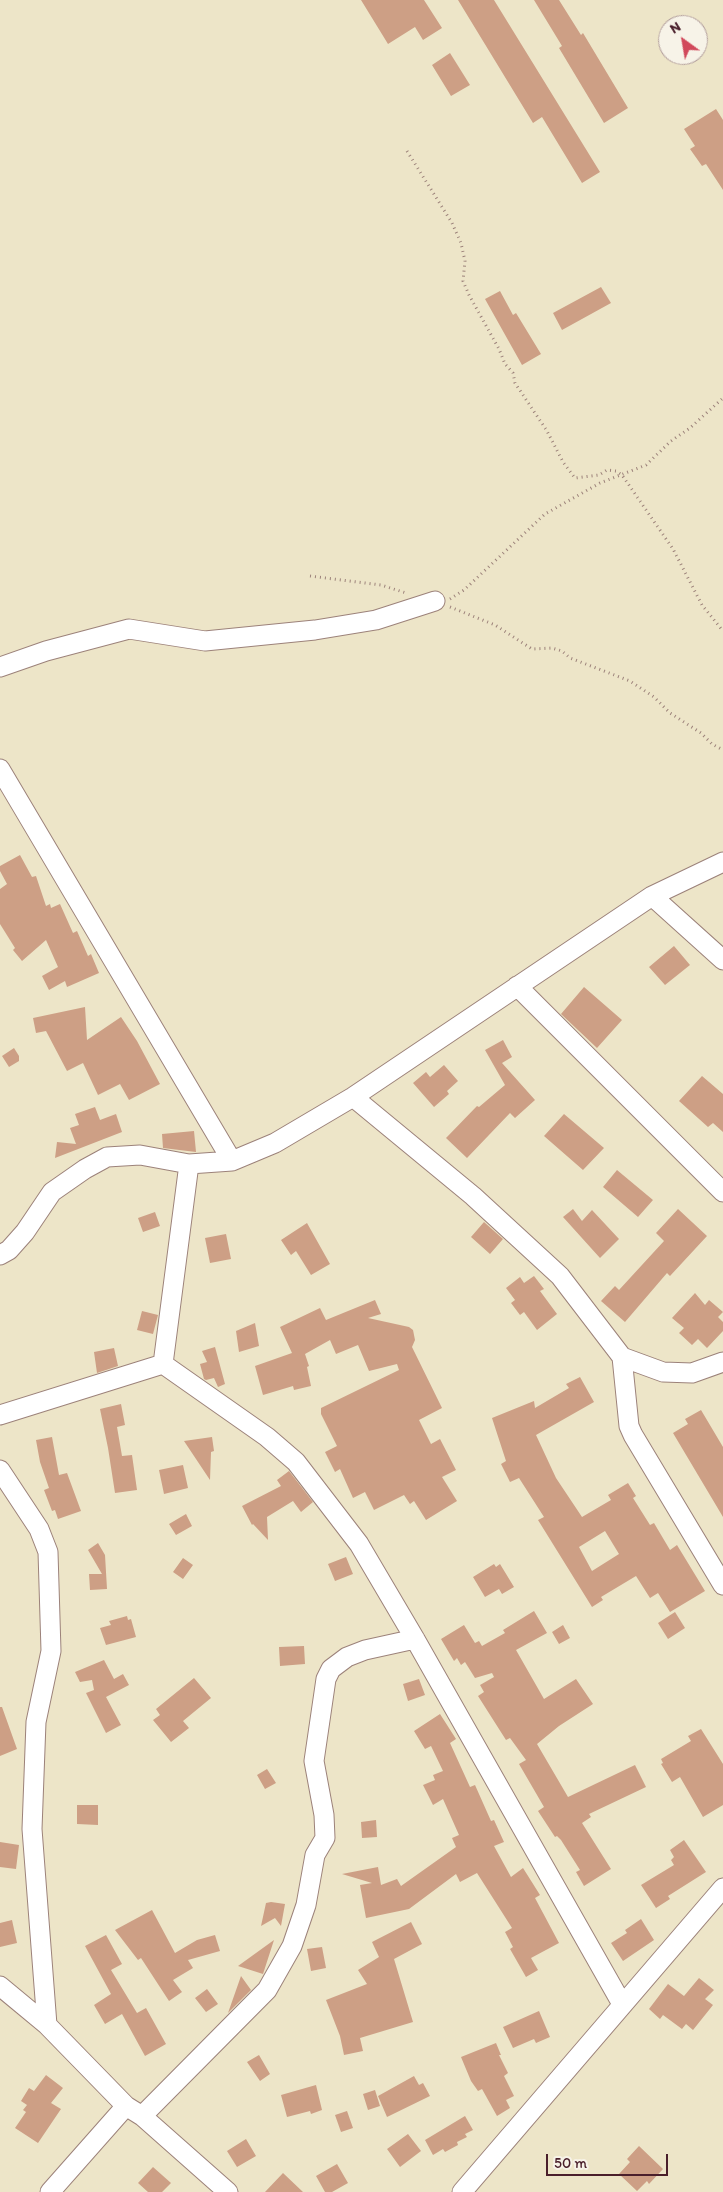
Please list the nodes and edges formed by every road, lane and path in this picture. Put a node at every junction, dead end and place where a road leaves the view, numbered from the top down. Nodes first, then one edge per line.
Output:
1 (407, 151) dead end
2 (723, 398) edge
3 (622, 474) junction
4 (310, 576) dead end
5 (408, 594) dead end
6 (435, 601) junction
7 (723, 631) edge
8 (0, 667) edge
9 (723, 750) edge
10 (0, 769) edge
11 (723, 862) edge
12 (652, 896) junction
13 (723, 960) edge
14 (517, 986) junction
15 (353, 1096) junction
16 (232, 1162) junction
17 (189, 1164) junction
18 (723, 1192) edge
19 (0, 1255) edge
20 (622, 1357) junction
21 (723, 1362) edge
22 (163, 1364) junction
23 (0, 1415) edge
24 (0, 1470) edge
25 (723, 1585) edge
26 (415, 1639) junction
27 (723, 1888) edge
28 (0, 1986) edge
29 (622, 2004) junction
30 (47, 2025) junction
31 (134, 2111) junction
32 (50, 2192) edge
33 (228, 2192) edge
34 (462, 2192) edge

1 - 3 path
2 - 3 path
3 - 6 path
3 - 7 path
4 - 5 path
6 - 8 street
6 - 9 path
10 - 16 street
11 - 12 street
12 - 13 street
12 - 14 street
14 - 15 street
14 - 18 street
15 - 16 street
15 - 20 street
16 - 17 street
17 - 19 street
17 - 22 street
20 - 21 street
20 - 25 street
22 - 23 street
22 - 26 street
24 - 30 street
26 - 29 street
26 - 31 street
27 - 29 street
28 - 30 street
29 - 34 street
30 - 31 street
31 - 32 street
31 - 33 street

